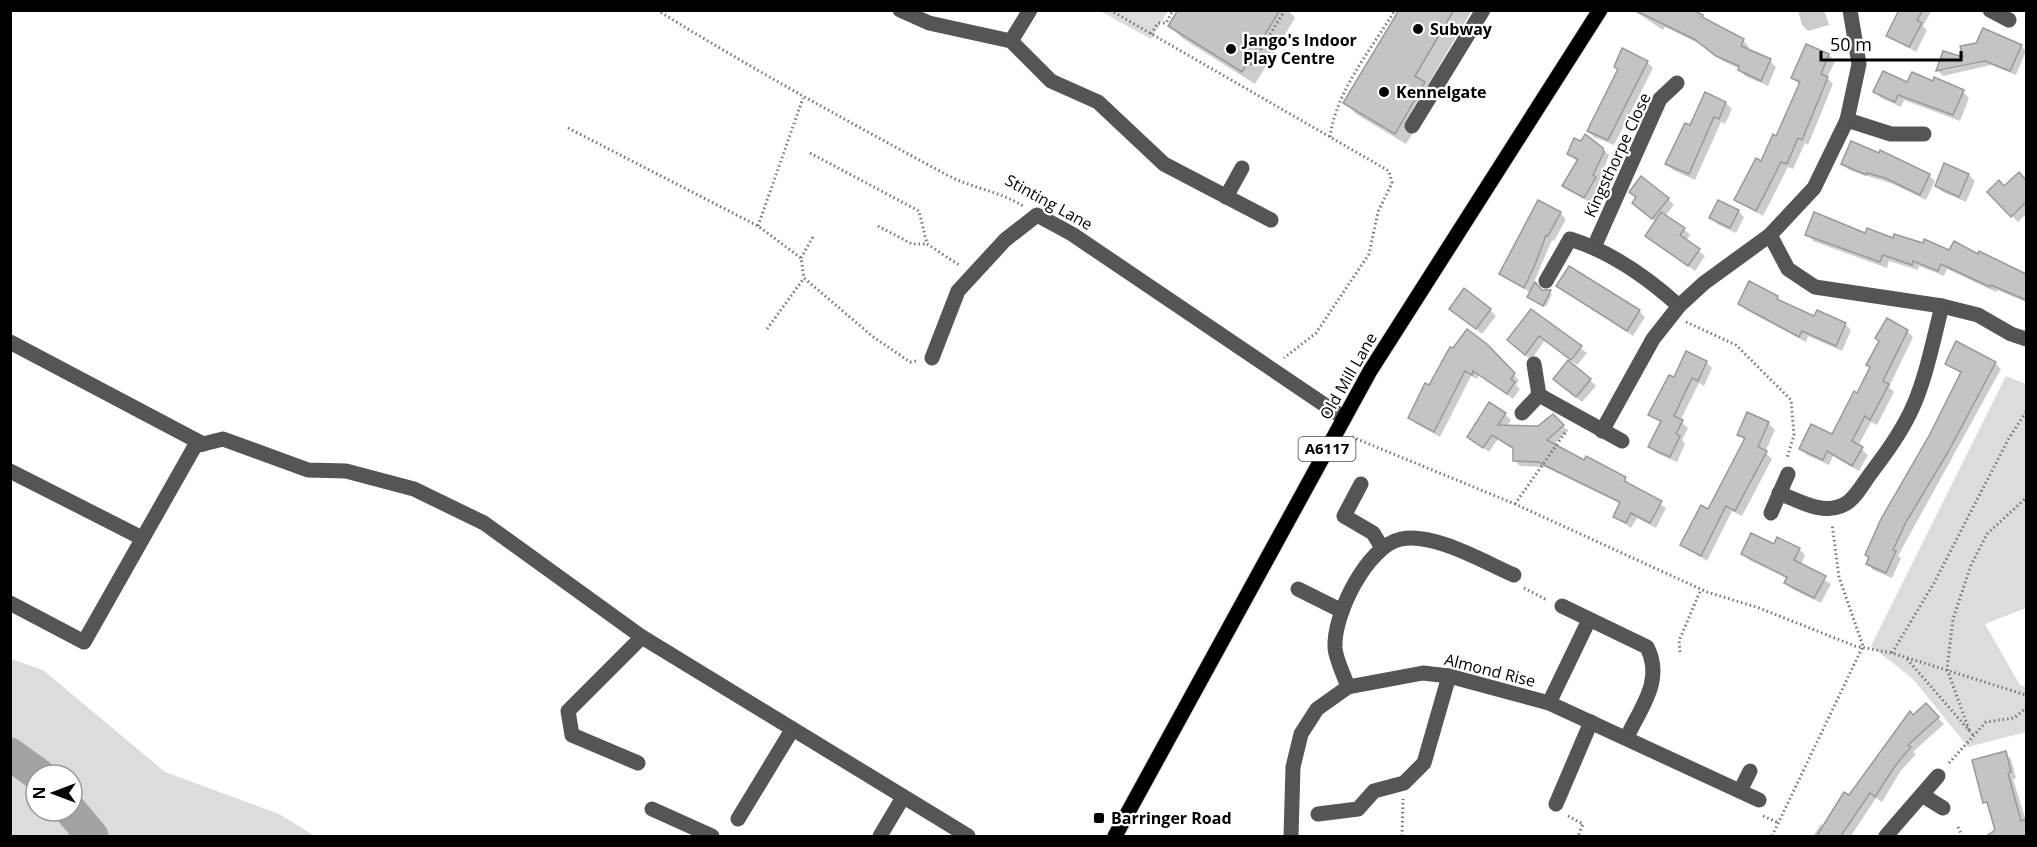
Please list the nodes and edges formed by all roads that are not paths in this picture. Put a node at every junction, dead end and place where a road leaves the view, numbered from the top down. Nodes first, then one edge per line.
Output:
1 (900, 10) edge
2 (1030, 10) edge
3 (1483, 10) edge
4 (1600, 10) edge
5 (1850, 10) edge
6 (1990, 10) edge
7 (2009, 20) dead end
8 (1011, 41) junction
9 (1677, 83) dead end
10 (1847, 120) junction
11 (1412, 126) dead end
12 (1924, 134) dead end
13 (1242, 168) dead end
14 (1226, 196) junction
15 (1271, 220) dead end
16 (1770, 235) junction
17 (1594, 247) junction
18 (1546, 281) dead end
19 (1942, 306) junction
20 (1675, 311) junction
21 (2026, 339) edge
22 (10, 342) edge
23 (932, 358) road end
24 (1534, 364) dead end
25 (1539, 394) junction
26 (1522, 413) dead end
27 (1341, 424) junction
28 (1602, 431) junction
29 (1622, 441) dead end
30 (202, 444) junction
31 (10, 471) edge
32 (1788, 474) road end
33 (1361, 484) dead end
34 (1779, 493) junction
35 (1771, 513) dead end
36 (142, 538) junction
37 (1381, 546) junction
38 (1514, 574) dead end
39 (1298, 588) dead end
40 (10, 603) edge
41 (1557, 604) road end
42 (1342, 611) junction
43 (1589, 620) junction
44 (642, 637) junction
45 (1449, 676) junction
46 (1348, 687) junction
47 (1549, 703) junction
48 (1591, 722) junction
49 (792, 730) junction
50 (1627, 737) junction
51 (638, 763) dead end
52 (1750, 771) dead end
53 (1938, 776) road end
54 (1740, 791) junction
55 (1922, 795) junction
56 (902, 799) junction
57 (1558, 799) road end
58 (1758, 807) road end
59 (1943, 807) dead end
60 (652, 809) dead end
61 (1318, 814) dead end
62 (738, 819) dead end
63 (712, 837) edge
64 (879, 837) edge
65 (968, 837) edge
66 (1115, 837) edge
67 (1290, 837) edge
68 (1886, 837) edge

1 - 8 street
2 - 8 street
3 - 11 street
4 - 27 main road, Old Mill Lane / A6117
5 - 10 street
6 - 7 street
8 - 14 street
9 - 17 street, Kingsthorpe Close
10 - 12 street
10 - 16 street
13 - 14 street
14 - 15 street
16 - 19 street
16 - 20 street
17 - 18 street
17 - 20 street
19 - 21 street
19 - 34 street
20 - 28 street
22 - 30 street
23 - 27 street, Stinting Lane
24 - 25 street
25 - 26 street
25 - 28 street
27 - 66 main road, Old Mill Lane / A6117
28 - 29 street
30 - 36 street
30 - 44 street
31 - 36 street
32 - 34 street
33 - 37 street
34 - 35 street
36 - 40 street
37 - 38 street
37 - 42 street
39 - 42 street
41 - 43 street
42 - 46 street
43 - 47 street
43 - 50 street
44 - 49 street
44 - 51 street
45 - 46 street, Almond Rise
45 - 47 street, Almond Rise
45 - 61 street
46 - 67 street, Almond Rise
47 - 48 street, Almond Rise
48 - 50 street, Almond Rise
48 - 57 street
49 - 56 street
49 - 62 street
50 - 54 street, Almond Rise
52 - 54 street
53 - 55 street
54 - 58 street, Almond Rise
55 - 59 street
55 - 68 street
56 - 64 street
56 - 65 street
60 - 63 street

